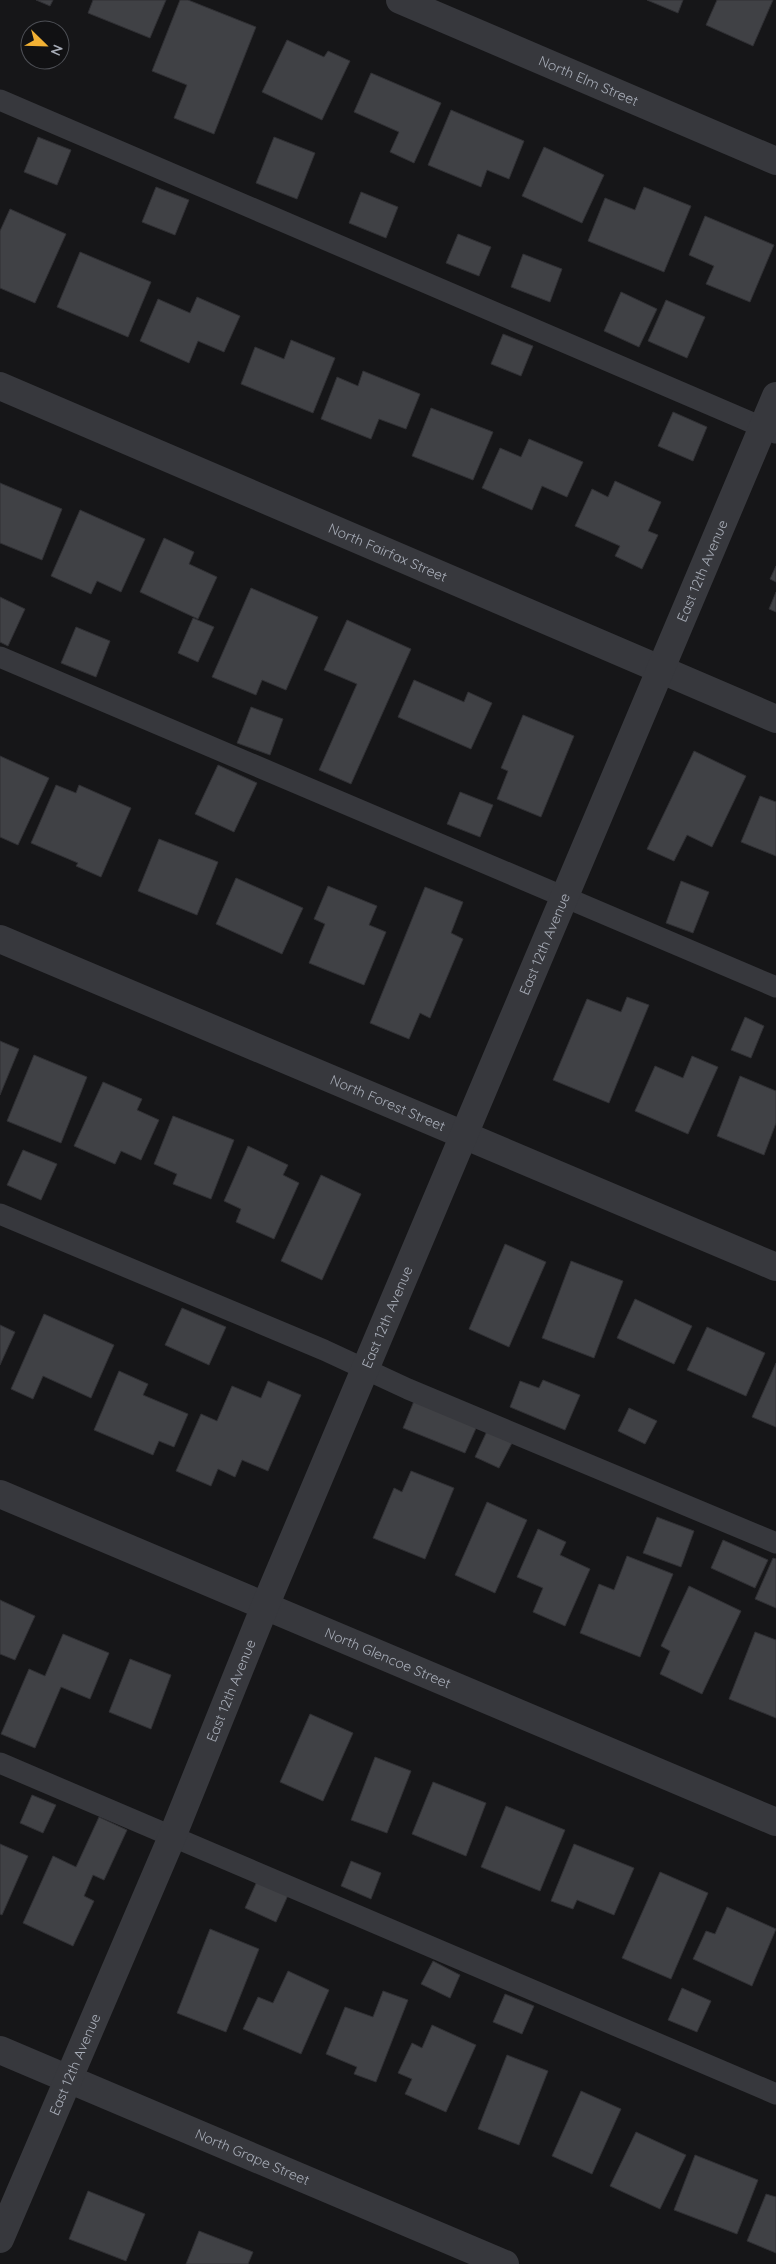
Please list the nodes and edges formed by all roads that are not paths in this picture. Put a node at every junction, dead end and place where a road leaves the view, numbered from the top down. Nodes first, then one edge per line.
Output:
1 (400, 0) edge
2 (0, 100) edge
3 (776, 161) edge
4 (0, 386) edge
5 (776, 396) edge
6 (769, 431) edge
7 (0, 656) edge
8 (659, 670) junction
9 (776, 719) edge
10 (564, 897) junction
11 (0, 939) edge
12 (776, 987) edge
13 (464, 1134) junction
14 (0, 1214) edge
15 (776, 1267) edge
16 (366, 1369) junction
17 (0, 1494) edge
18 (776, 1543) edge
19 (265, 1606) junction
20 (0, 1763) edge
21 (776, 1822) edge
22 (172, 1837) junction
23 (0, 2050) edge
24 (68, 2079) junction
25 (776, 2094) edge
26 (0, 2239) edge
27 (505, 2264) edge

1 - 3 street, North Elm Street
2 - 6 lane
4 - 8 street, North Fairfax Street
5 - 6 street, East 12th Avenue
6 - 8 street, East 12th Avenue
7 - 10 lane
8 - 9 street, North Fairfax Street
8 - 10 street, East 12th Avenue
10 - 12 lane
10 - 13 street, East 12th Avenue
11 - 13 street, North Forest Street
13 - 15 street, North Forest Street
13 - 16 street, East 12th Avenue
14 - 16 lane
16 - 18 lane
16 - 19 street, East 12th Avenue
17 - 19 street, North Glencoe Street
19 - 21 street, North Glencoe Street
19 - 22 street, East 12th Avenue
20 - 22 lane
22 - 24 street, East 12th Avenue
22 - 25 lane
23 - 24 street, North Grape Street
24 - 26 street, East 12th Avenue
24 - 27 street, North Grape Street

